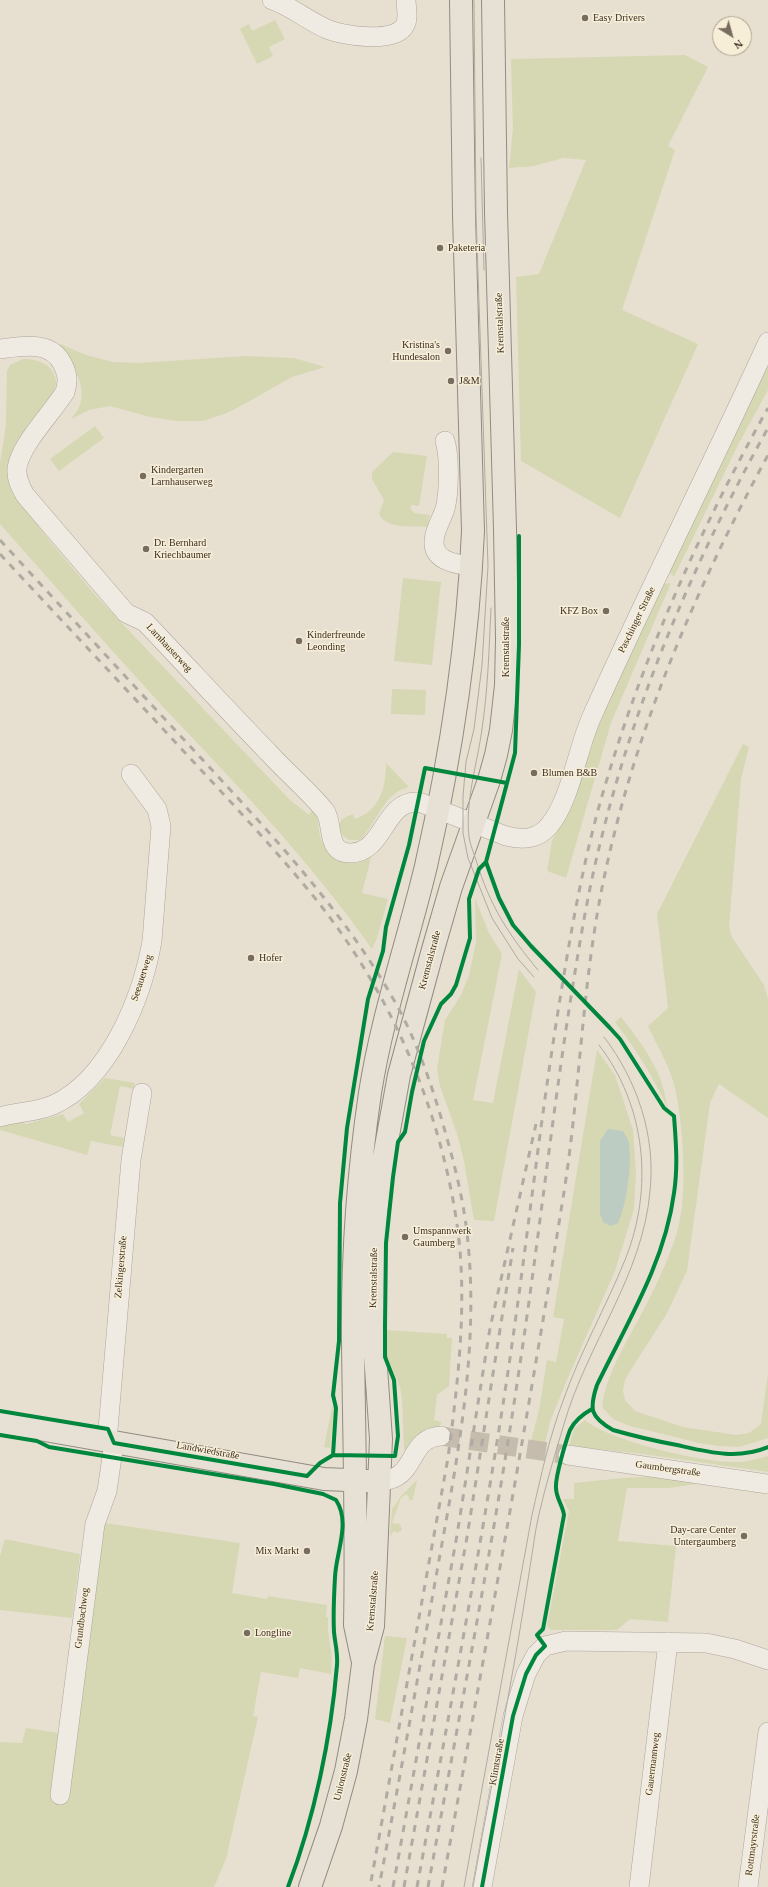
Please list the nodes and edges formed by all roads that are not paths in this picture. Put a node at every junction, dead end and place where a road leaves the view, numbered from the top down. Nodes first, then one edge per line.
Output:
1 (274, 0) edge
2 (406, 0) edge
3 (461, 0) edge
4 (493, 0) edge
5 (768, 342) edge
6 (0, 349) edge
7 (445, 441) dead end
8 (471, 566) junction
9 (131, 774) dead end
10 (437, 809) junction
11 (474, 824) junction
12 (142, 1093) dead end
13 (0, 1117) edge
14 (0, 1422) edge
15 (441, 1436) tunnel mouth
16 (110, 1442) junction
17 (568, 1455) tunnel mouth
18 (356, 1480) junction
19 (380, 1481) junction
20 (768, 1484) edge
21 (668, 1642) junction
22 (768, 1660) edge
23 (362, 1664) junction
24 (768, 1732) edge
25 (60, 1795) dead end
26 (310, 1887) edge
27 (482, 1887) edge
28 (639, 1887) edge
29 (748, 1887) edge

1 - 2 street
3 - 8 main road, Kremstalstraße
4 - 11 main road, Kremstalstraße
5 - 11 street, Paschinger Straße
6 - 10 street, Larnhauserweg
7 - 8 street
8 - 10 main road, Kremstalstraße
9 - 13 street, Seeauerweg
10 - 11 street, Larnhauserweg
10 - 18 main road, Kremstalstraße
11 - 19 main road, Kremstalstraße
12 - 16 street, Zelkingerstraße
14 - 16 main road, Landwiedstraße
15 - 19 street
16 - 18 main road, Landwiedstraße
16 - 25 street, Grundbachweg
17 - 20 street, Gaumbergstraße
18 - 19 main road, Landwiedstraße
18 - 23 main road, Kremstalstraße
19 - 23 main road, Kremstalstraße
21 - 22 street, Klimtstraße
21 - 27 street, Klimtstraße
21 - 28 street, Gauermannweg
23 - 26 main road, Unionstraße
24 - 29 street, Rottmayrstraße

